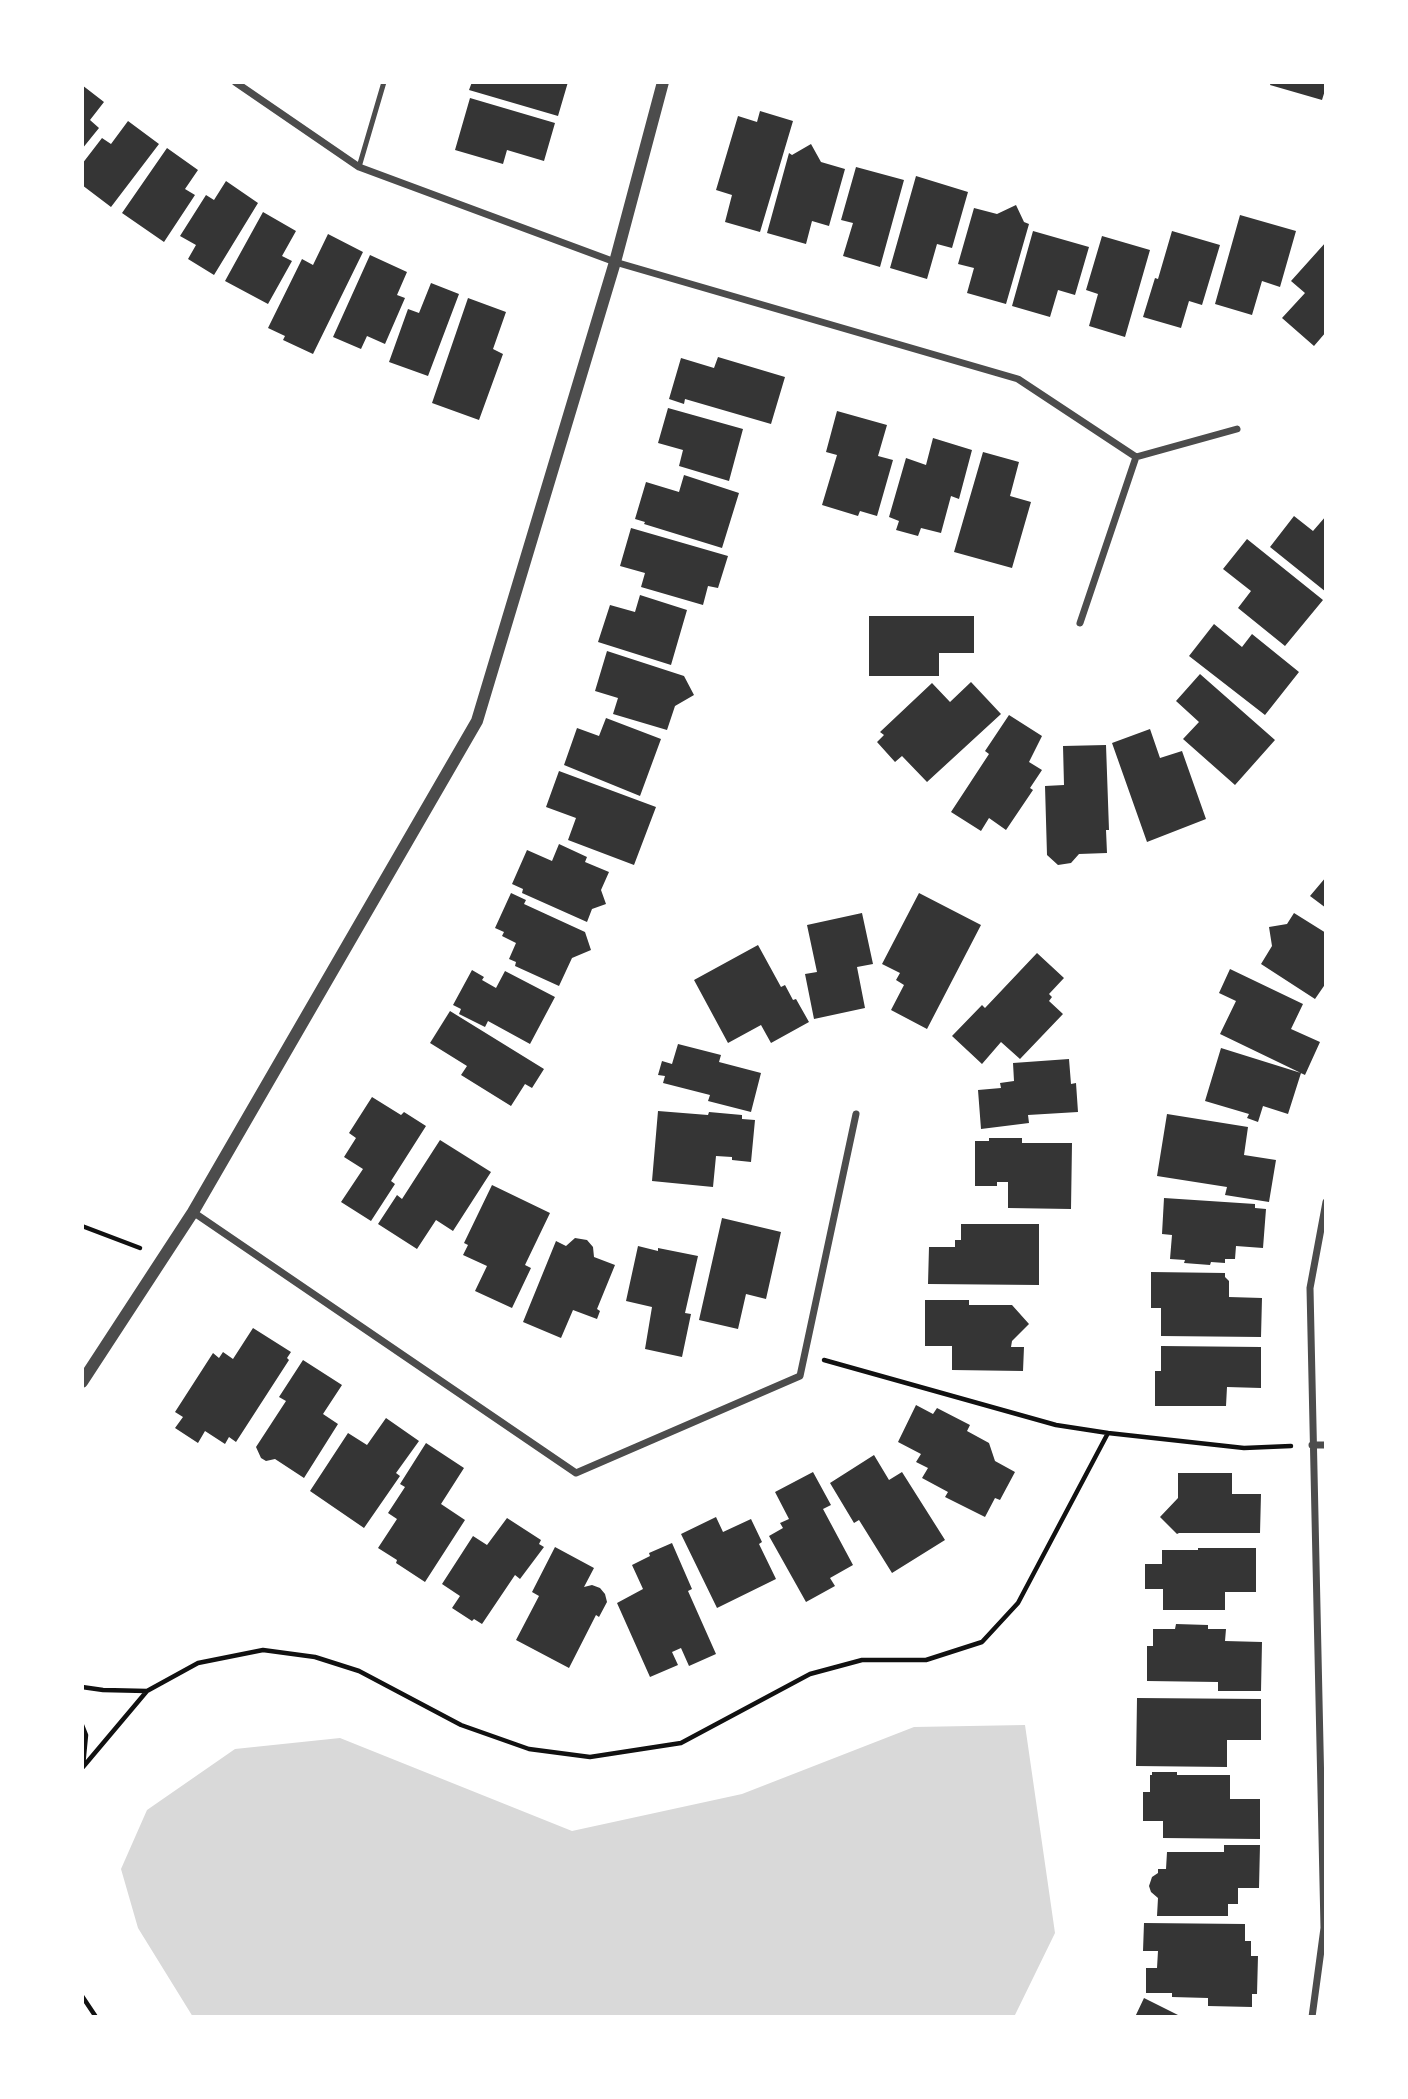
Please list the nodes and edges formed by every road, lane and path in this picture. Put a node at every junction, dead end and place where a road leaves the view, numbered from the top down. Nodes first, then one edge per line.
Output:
1 (235, 82) edge
2 (384, 82) edge
3 (663, 82) edge
4 (359, 167) junction
5 (615, 262) junction
6 (1237, 429) dead end
7 (1136, 457) junction
8 (1080, 623) dead end
9 (856, 1114) dead end
10 (1326, 1202) edge
11 (193, 1212) junction
12 (82, 1226) edge
13 (164, 1257) junction
14 (805, 1355) junction
15 (82, 1382) edge
16 (1108, 1433) junction
17 (1312, 1445) junction
18 (1326, 1445) edge
19 (82, 1687) edge
20 (147, 1691) junction
21 (82, 1725) edge
22 (83, 1768) edge
23 (1325, 1928) edge
24 (82, 1996) edge
25 (96, 2017) edge
26 (1312, 2017) edge

1 - 4 street
2 - 4 lane
3 - 5 street
4 - 5 street
5 - 7 street
5 - 11 street
6 - 7 street
7 - 8 street
9 - 14 street
10 - 17 street
11 - 13 street
11 - 14 street
12 - 13 path
13 - 15 street
14 - 16 path
16 - 17 path
16 - 20 path
17 - 18 street
17 - 23 street
19 - 20 path
20 - 22 path
21 - 22 path
23 - 26 street
24 - 25 path

